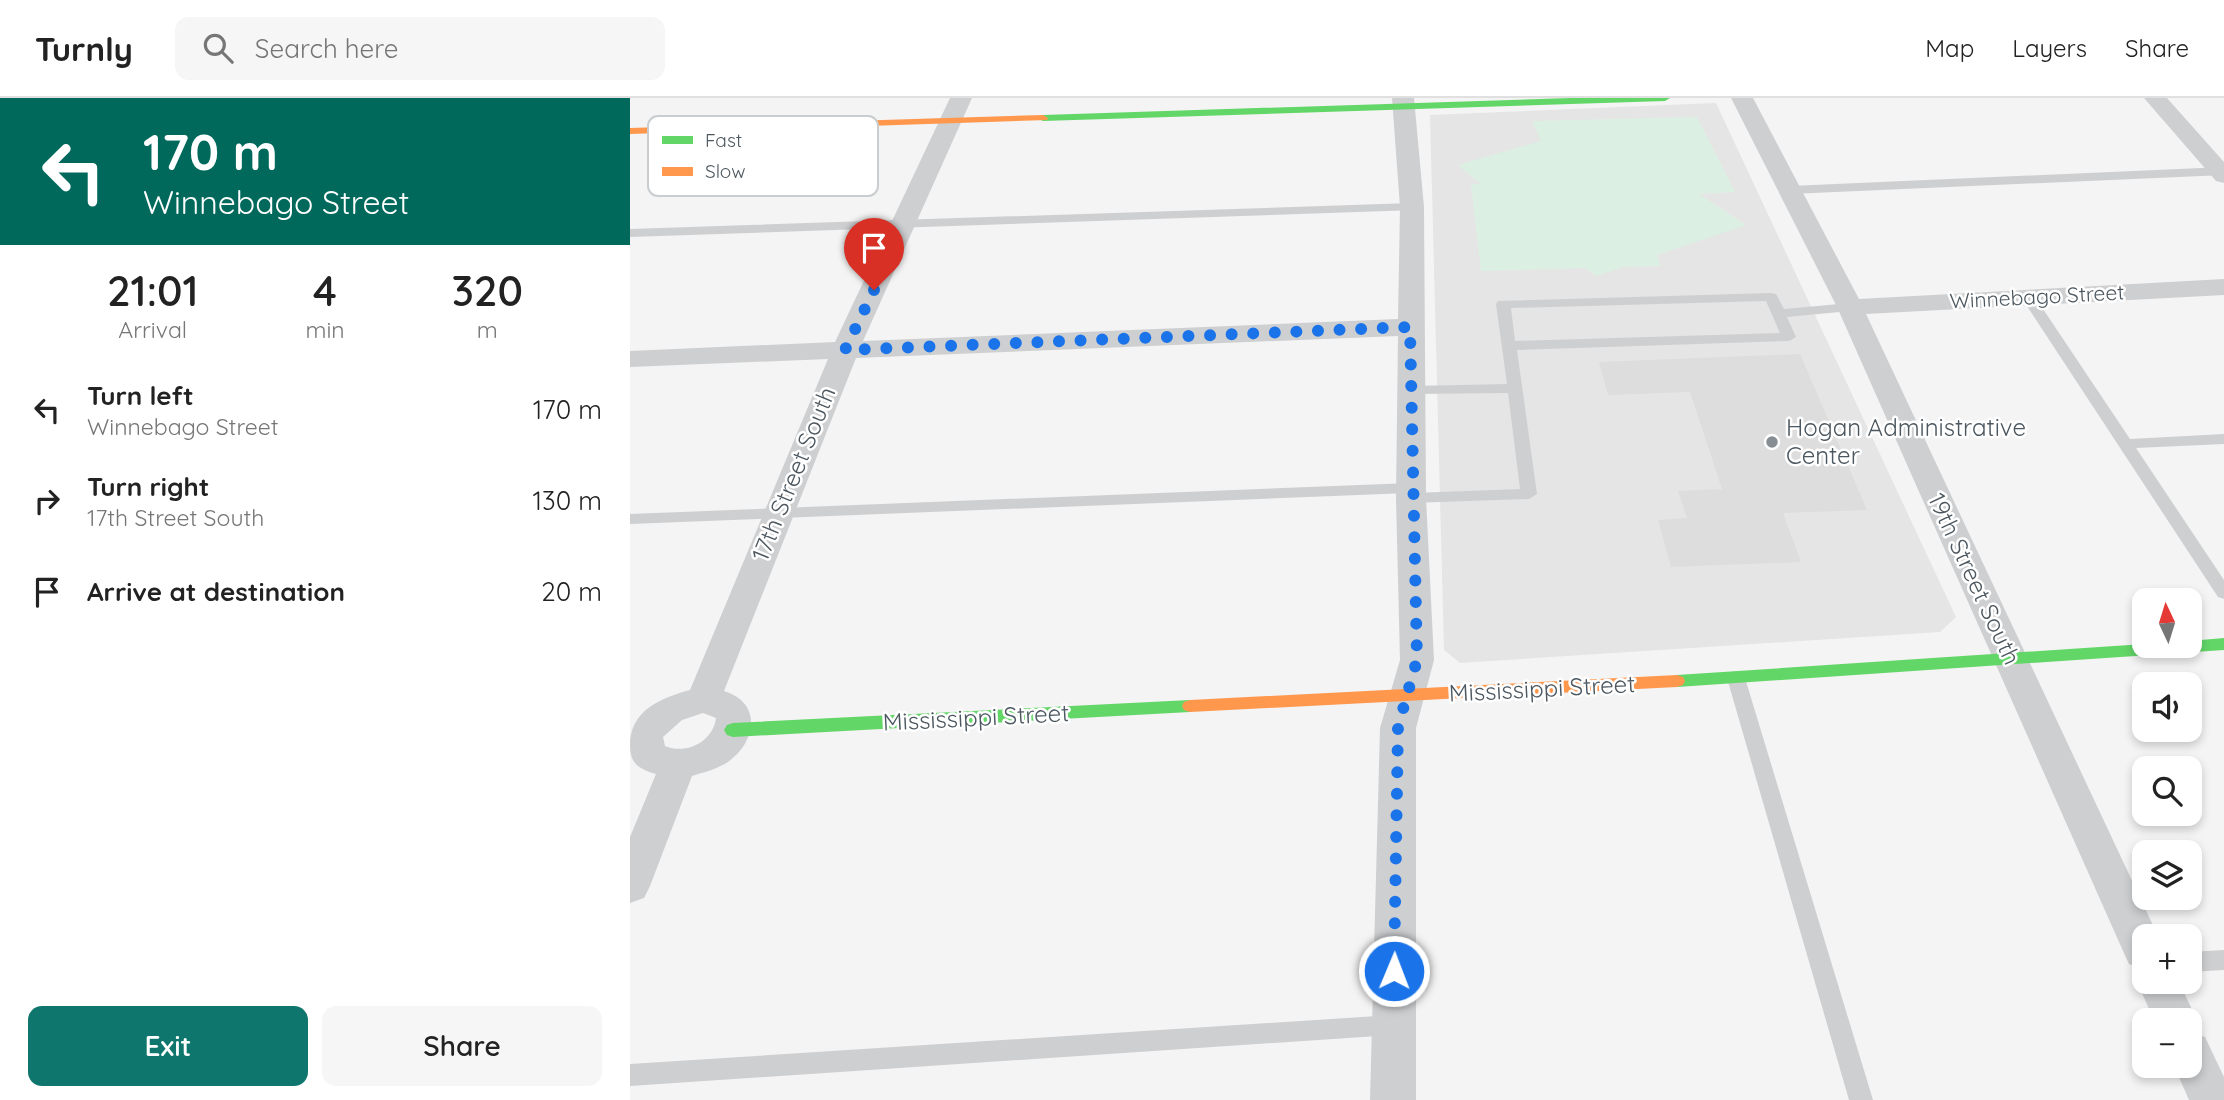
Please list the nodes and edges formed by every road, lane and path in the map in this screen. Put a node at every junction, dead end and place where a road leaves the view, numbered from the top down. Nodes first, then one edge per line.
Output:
1 (1665, 98) edge
2 (1742, 98) edge
3 (2155, 98) edge
4 (1403, 103) edge
5 (956, 110) edge
6 (863, 116) edge
7 (648, 130) edge
8 (630, 131) edge
9 (2223, 172) edge
10 (1790, 190) junction
11 (1412, 207) junction
12 (904, 223) junction
13 (630, 233) edge
14 (2224, 287) edge
15 (2028, 297) junction
16 (1850, 307) junction
17 (1779, 314) junction
18 (1410, 327) junction
19 (1509, 346) junction
20 (845, 350) junction
21 (630, 359) edge
22 (1515, 388) junction
23 (1412, 390) junction
24 (2224, 439) edge
25 (2128, 444) junction
26 (1411, 493) junction
27 (778, 512) junction
28 (630, 519) edge
29 (2224, 593) edge
30 (2224, 644) edge
31 (2010, 659) junction
32 (1736, 678) junction
33 (1406, 696) junction
34 (703, 700) junction
35 (733, 730) junction
36 (638, 736) edge
37 (678, 765) junction
38 (630, 886) edge
39 (2132, 925) edge
40 (2224, 960) edge
41 (2202, 961) edge
42 (1393, 1025) junction
43 (630, 1075) edge
44 (2202, 1078) edge
45 (1392, 1100) edge
46 (1861, 1100) edge
47 (2212, 1100) edge

1 - 4 street
2 - 10 street, 19th Street South
3 - 9 street
4 - 5 street
4 - 11 street
5 - 6 street
5 - 12 street, 17th Street South
7 - 8 street
9 - 10 lane
10 - 16 street, 19th Street South
11 - 12 lane
11 - 18 street
12 - 13 lane
12 - 20 street, 17th Street South
14 - 15 street, Winnebago Street
15 - 16 street, Winnebago Street
15 - 25 lane
16 - 17 lane
16 - 31 street, 19th Street South
17 - 19 lane
17 - 19 lane
18 - 20 street
18 - 23 street
19 - 22 lane
20 - 21 street
20 - 27 street, 17th Street South
22 - 23 lane
22 - 26 lane
23 - 26 street
24 - 25 lane
25 - 29 lane
26 - 27 lane
26 - 33 street
27 - 28 lane
27 - 34 street, 17th Street South
30 - 31 street, Mississippi Street
31 - 32 street, Mississippi Street
31 - 39 street, 19th Street South
32 - 33 street, Mississippi Street
32 - 46 lane
33 - 35 street, Mississippi Street
33 - 42 street
34 - 35 street
34 - 36 street
35 - 37 street
36 - 37 street
37 - 38 street
40 - 41 lane
42 - 43 lane
42 - 45 street
44 - 47 street

